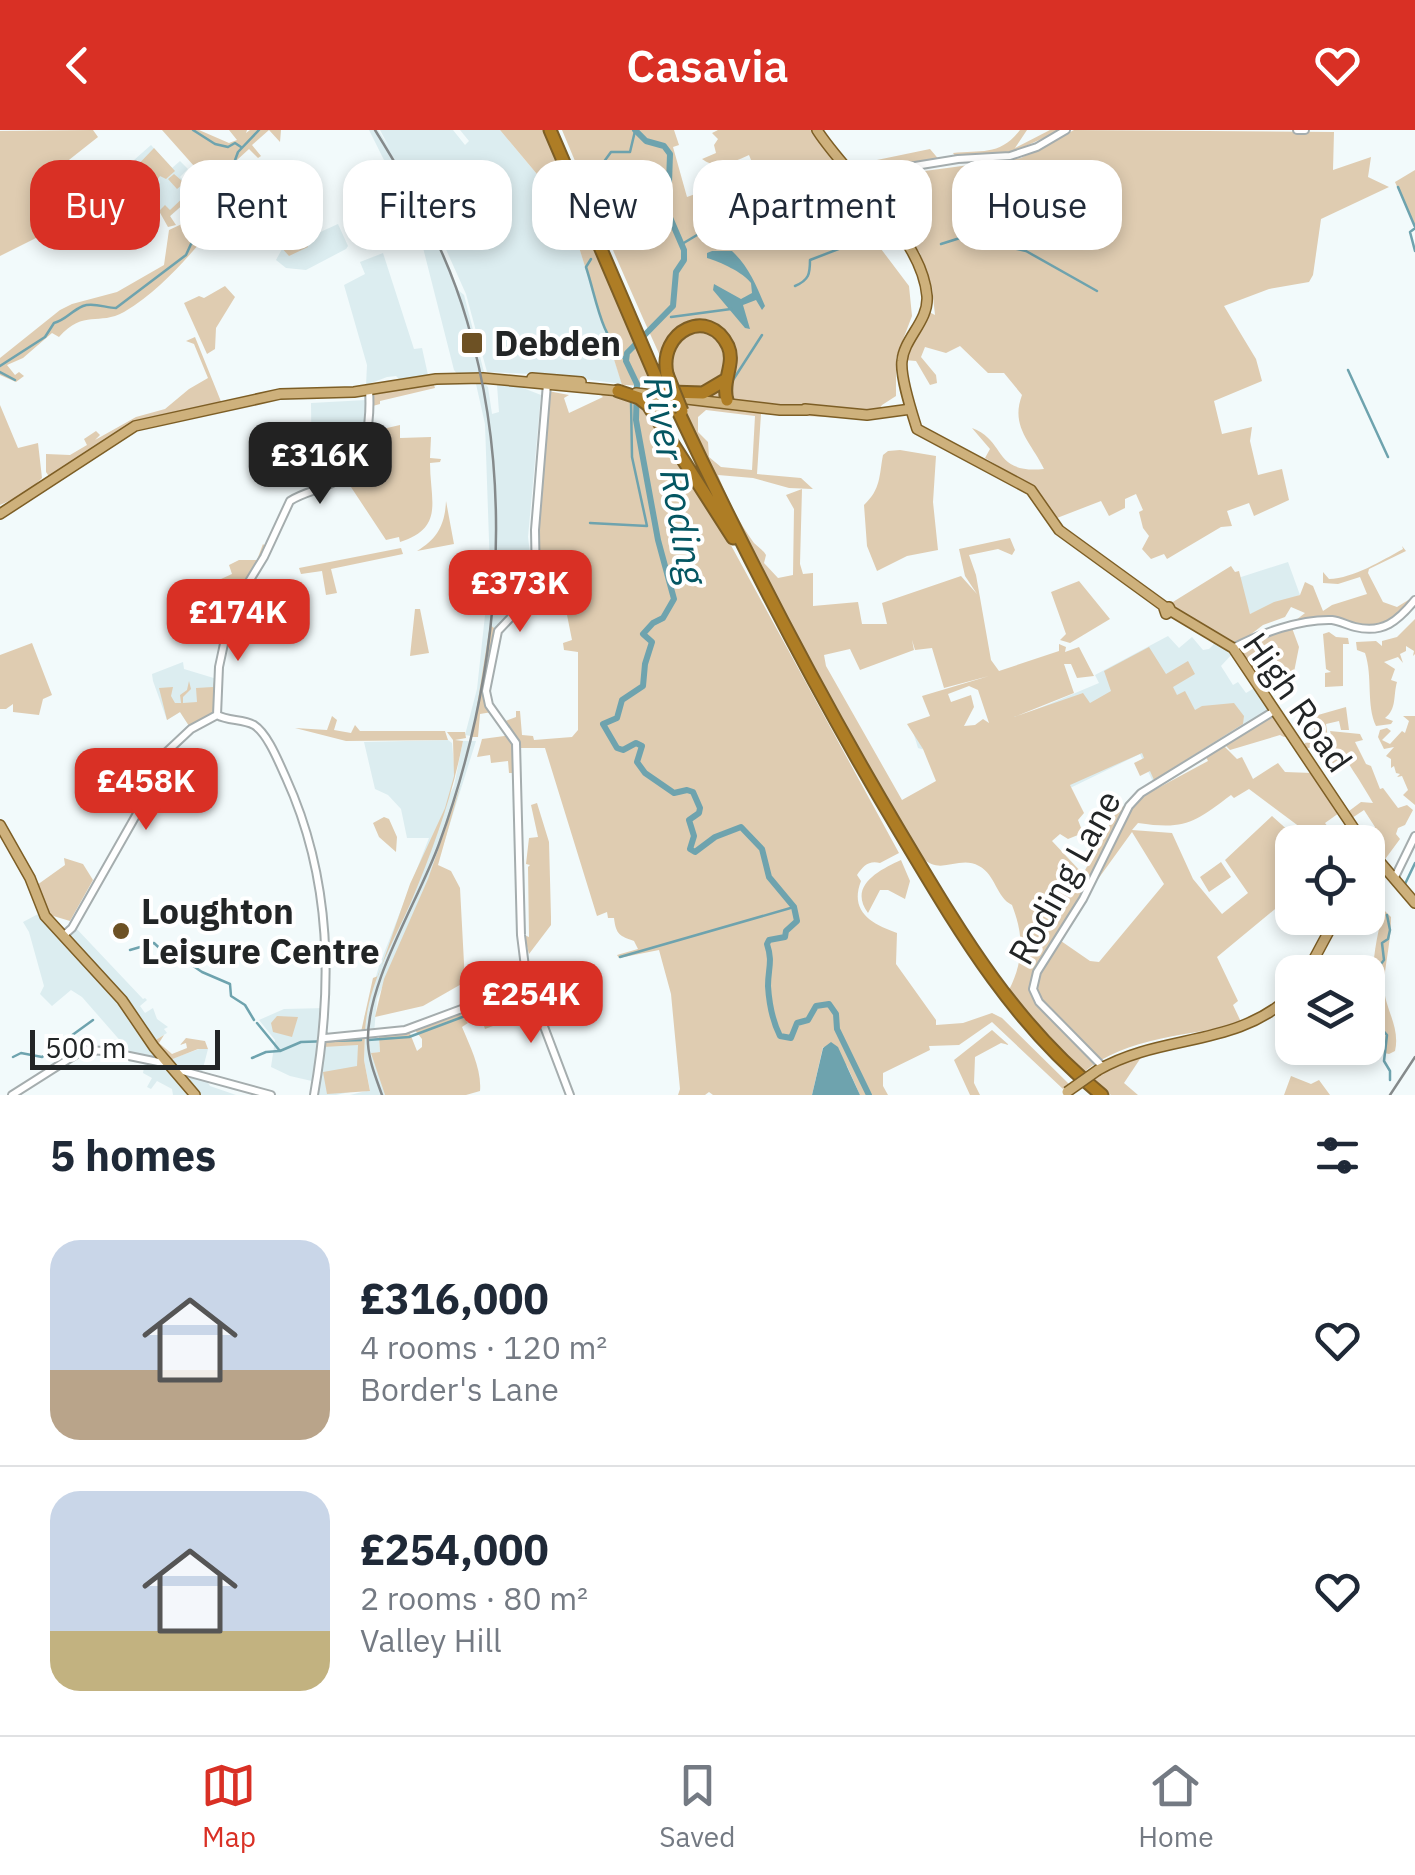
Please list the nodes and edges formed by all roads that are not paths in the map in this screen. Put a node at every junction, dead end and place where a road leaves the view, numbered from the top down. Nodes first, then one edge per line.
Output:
1 (553, 130) edge
2 (818, 130) edge
3 (1066, 130) edge
4 (1297, 130) edge
5 (1305, 130) edge
6 (839, 160) edge
7 (932, 163) edge
8 (910, 250) edge
9 (725, 380) junction
10 (545, 381) junction
11 (647, 389) junction
12 (367, 390) junction
13 (728, 402) junction
14 (677, 409) junction
15 (911, 409) junction
16 (0, 514) edge
17 (735, 542) junction
18 (1415, 600) edge
19 (1233, 648) junction
20 (1274, 711) junction
21 (217, 715) junction
22 (0, 824) edge
23 (1351, 825) edge
24 (1415, 836) edge
25 (1385, 871) edge
26 (1393, 880) junction
27 (1415, 904) edge
28 (63, 936) junction
29 (529, 984) junction
30 (1275, 1007) edge
31 (324, 1040) junction
32 (168, 1064) junction
33 (1101, 1068) junction
34 (176, 1073) junction
35 (1066, 1094) edge
36 (12, 1095) edge
37 (195, 1095) edge
38 (271, 1095) edge
39 (314, 1095) edge
40 (570, 1095) edge
41 (1092, 1095) edge
42 (1102, 1095) edge

1 - 11 highway
2 - 6 main road
3 - 7 street
4 - 5 street
8 - 15 main road
9 - 11 highway
9 - 11 highway
9 - 13 highway
10 - 11 main road
10 - 12 main road
10 - 29 street
11 - 13 main road
11 - 13 main road
11 - 14 highway, bridge
11 - 17 highway
12 - 16 main road
12 - 21 street
13 - 15 main road
14 - 17 highway
14 - 42 highway
15 - 19 main road, High Road
17 - 41 highway
18 - 19 street
19 - 20 main road, High Road
20 - 23 main road, High Road
20 - 33 street, Roding Lane
21 - 28 street
21 - 31 street
22 - 28 main road
24 - 26 street
25 - 26 main road, High Road
26 - 27 main road, High Road
28 - 32 main road
29 - 31 street
29 - 40 street
30 - 33 main road
31 - 39 street
32 - 34 main road
32 - 36 street
33 - 35 main road, bridge
34 - 37 main road
34 - 38 street

